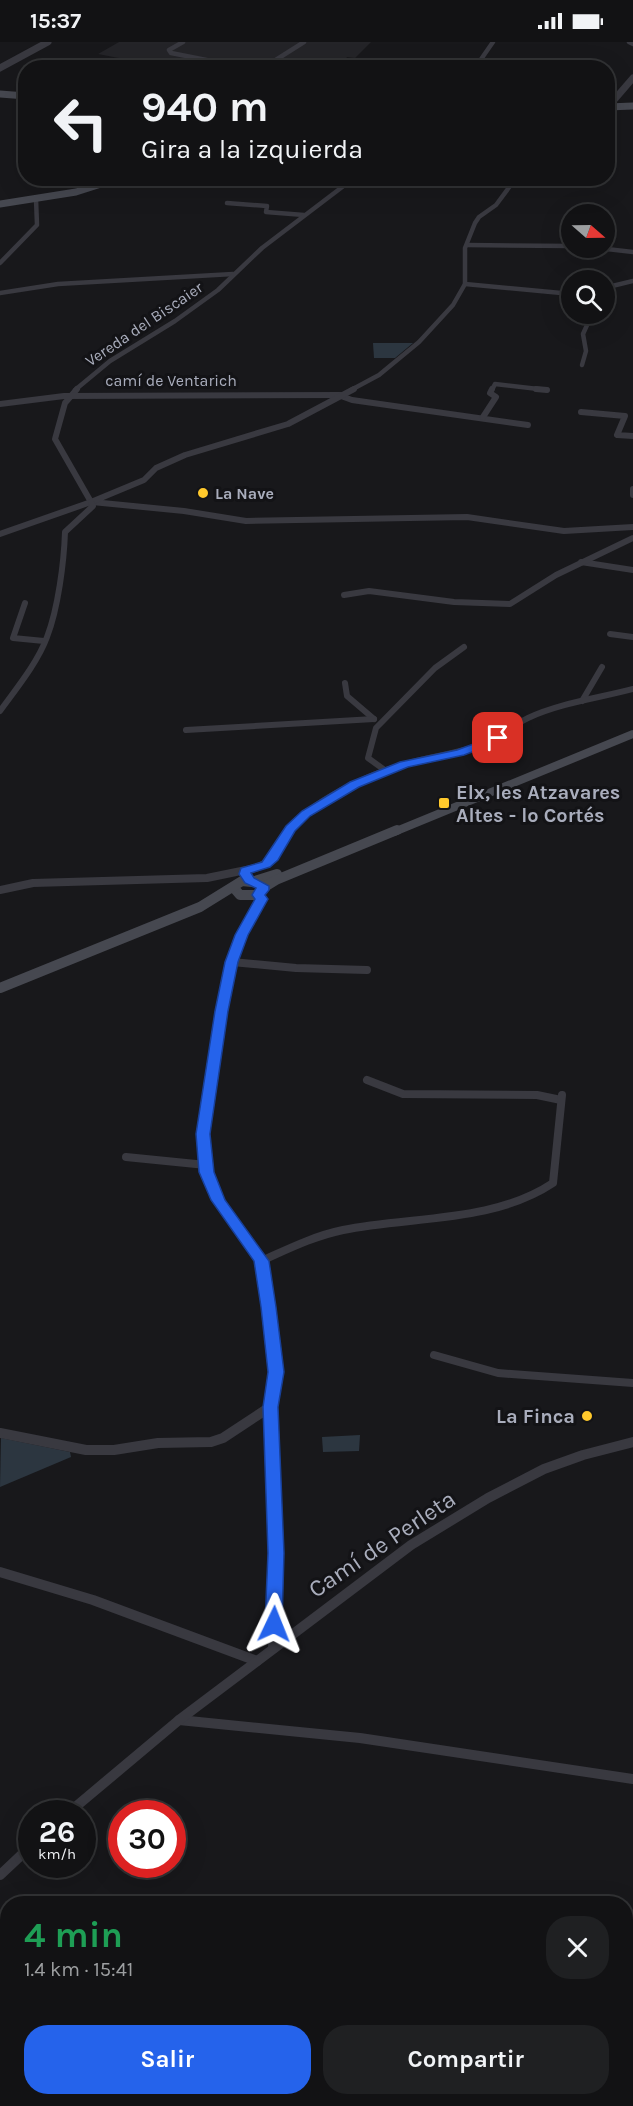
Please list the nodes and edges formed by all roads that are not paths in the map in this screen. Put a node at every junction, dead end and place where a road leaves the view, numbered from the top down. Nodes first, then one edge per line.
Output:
1 (48, 42) edge
2 (183, 42) edge
3 (304, 42) edge
4 (493, 42) edge
5 (206, 60) edge
6 (276, 60) edge
7 (481, 60) edge
8 (0, 68) edge
9 (633, 78) edge
10 (0, 94) edge
11 (18, 95) edge
12 (615, 99) edge
13 (633, 106) edge
14 (615, 107) edge
15 (99, 186) edge
16 (343, 186) edge
17 (510, 186) edge
18 (36, 199) junction
19 (227, 203) dead end
20 (0, 204) edge
21 (304, 215) junction
22 (467, 245) junction
23 (561, 246) edge
24 (615, 250) edge
25 (633, 252) edge
26 (0, 263) edge
27 (233, 274) junction
28 (633, 281) edge
29 (465, 284) junction
30 (615, 285) edge
31 (0, 293) edge
32 (561, 293) edge
33 (588, 324) edge
34 (582, 365) dead end
35 (547, 390) dead end
36 (70, 396) junction
37 (342, 396) junction
38 (0, 404) edge
39 (582, 412) dead end
40 (483, 417) junction
41 (528, 424) dead end
42 (633, 436) edge
43 (633, 489) edge
44 (633, 495) edge
45 (91, 502) junction
46 (633, 527) edge
47 (0, 534) edge
48 (633, 538) edge
49 (581, 562) junction
50 (633, 570) edge
51 (344, 595) dead end
52 (25, 603) dead end
53 (610, 634) dead end
54 (633, 637) edge
55 (45, 641) junction
56 (464, 647) dead end
57 (602, 667) dead end
58 (345, 683) dead end
59 (633, 689) edge
60 (582, 701) junction
61 (0, 711) edge
62 (377, 721) junction
63 (186, 730) dead end
64 (633, 733) edge
65 (386, 771) junction
66 (250, 877) junction
67 (236, 881) junction
68 (0, 890) edge
69 (261, 891) junction
70 (244, 896) junction
71 (232, 962) junction
72 (367, 970) dead end
73 (0, 989) edge
74 (367, 1080) dead end
75 (126, 1157) dead end
76 (206, 1165) junction
77 (261, 1261) junction
78 (434, 1355) dead end
79 (633, 1383) edge
80 (270, 1407) junction
81 (0, 1433) edge
82 (633, 1442) edge
83 (0, 1572) edge
84 (273, 1648) junction
85 (257, 1661) junction
86 (179, 1720) junction
87 (633, 1779) edge
88 (84, 1800) edge
89 (18, 1858) edge
90 (0, 1875) edge

1 - 8 street
2 - 5 street
3 - 6 street
4 - 7 street
9 - 12 street
10 - 11 main road
13 - 14 main road
15 - 18 main road
16 - 21 street, Vereda del Biscaier
17 - 22 street
18 - 20 main road
18 - 26 street
19 - 21 street
21 - 27 street, Vereda del Biscaier
22 - 23 street
22 - 29 street
24 - 25 street
27 - 31 street
27 - 36 street, Vereda del Biscaier
28 - 30 street
29 - 32 street
29 - 37 street
33 - 34 street
35 - 40 street
36 - 37 street, camí de Ventarich
36 - 38 street, camí de Ventarich
36 - 45 street, Vereda del Biscaier
37 - 40 street, camí de Ventarich
37 - 45 street
39 - 42 street
40 - 41 street, camí de Ventarich
43 - 44 street
45 - 46 street
45 - 47 street
45 - 55 street
48 - 49 street
49 - 50 street
49 - 51 street
52 - 55 street
53 - 54 street
55 - 61 street
56 - 62 street
57 - 60 street
58 - 62 street
59 - 60 street
60 - 65 street
62 - 63 street
62 - 65 street
64 - 66 main road
64 - 69 main road
65 - 66 street
66 - 67 main road
66 - 69 main road
67 - 68 street
67 - 70 main road
67 - 73 main road
69 - 70 main road
69 - 71 street
70 - 73 main road
71 - 72 street
71 - 76 street
74 - 77 street
75 - 76 street
76 - 77 street
77 - 80 street
78 - 79 street
80 - 81 street
80 - 84 street
82 - 84 street, Camí de Perleta
83 - 85 street
84 - 85 street, Camí de Perleta
85 - 86 street, Camí de Perleta
86 - 87 street
86 - 88 street, Camí de Perleta
89 - 90 street

